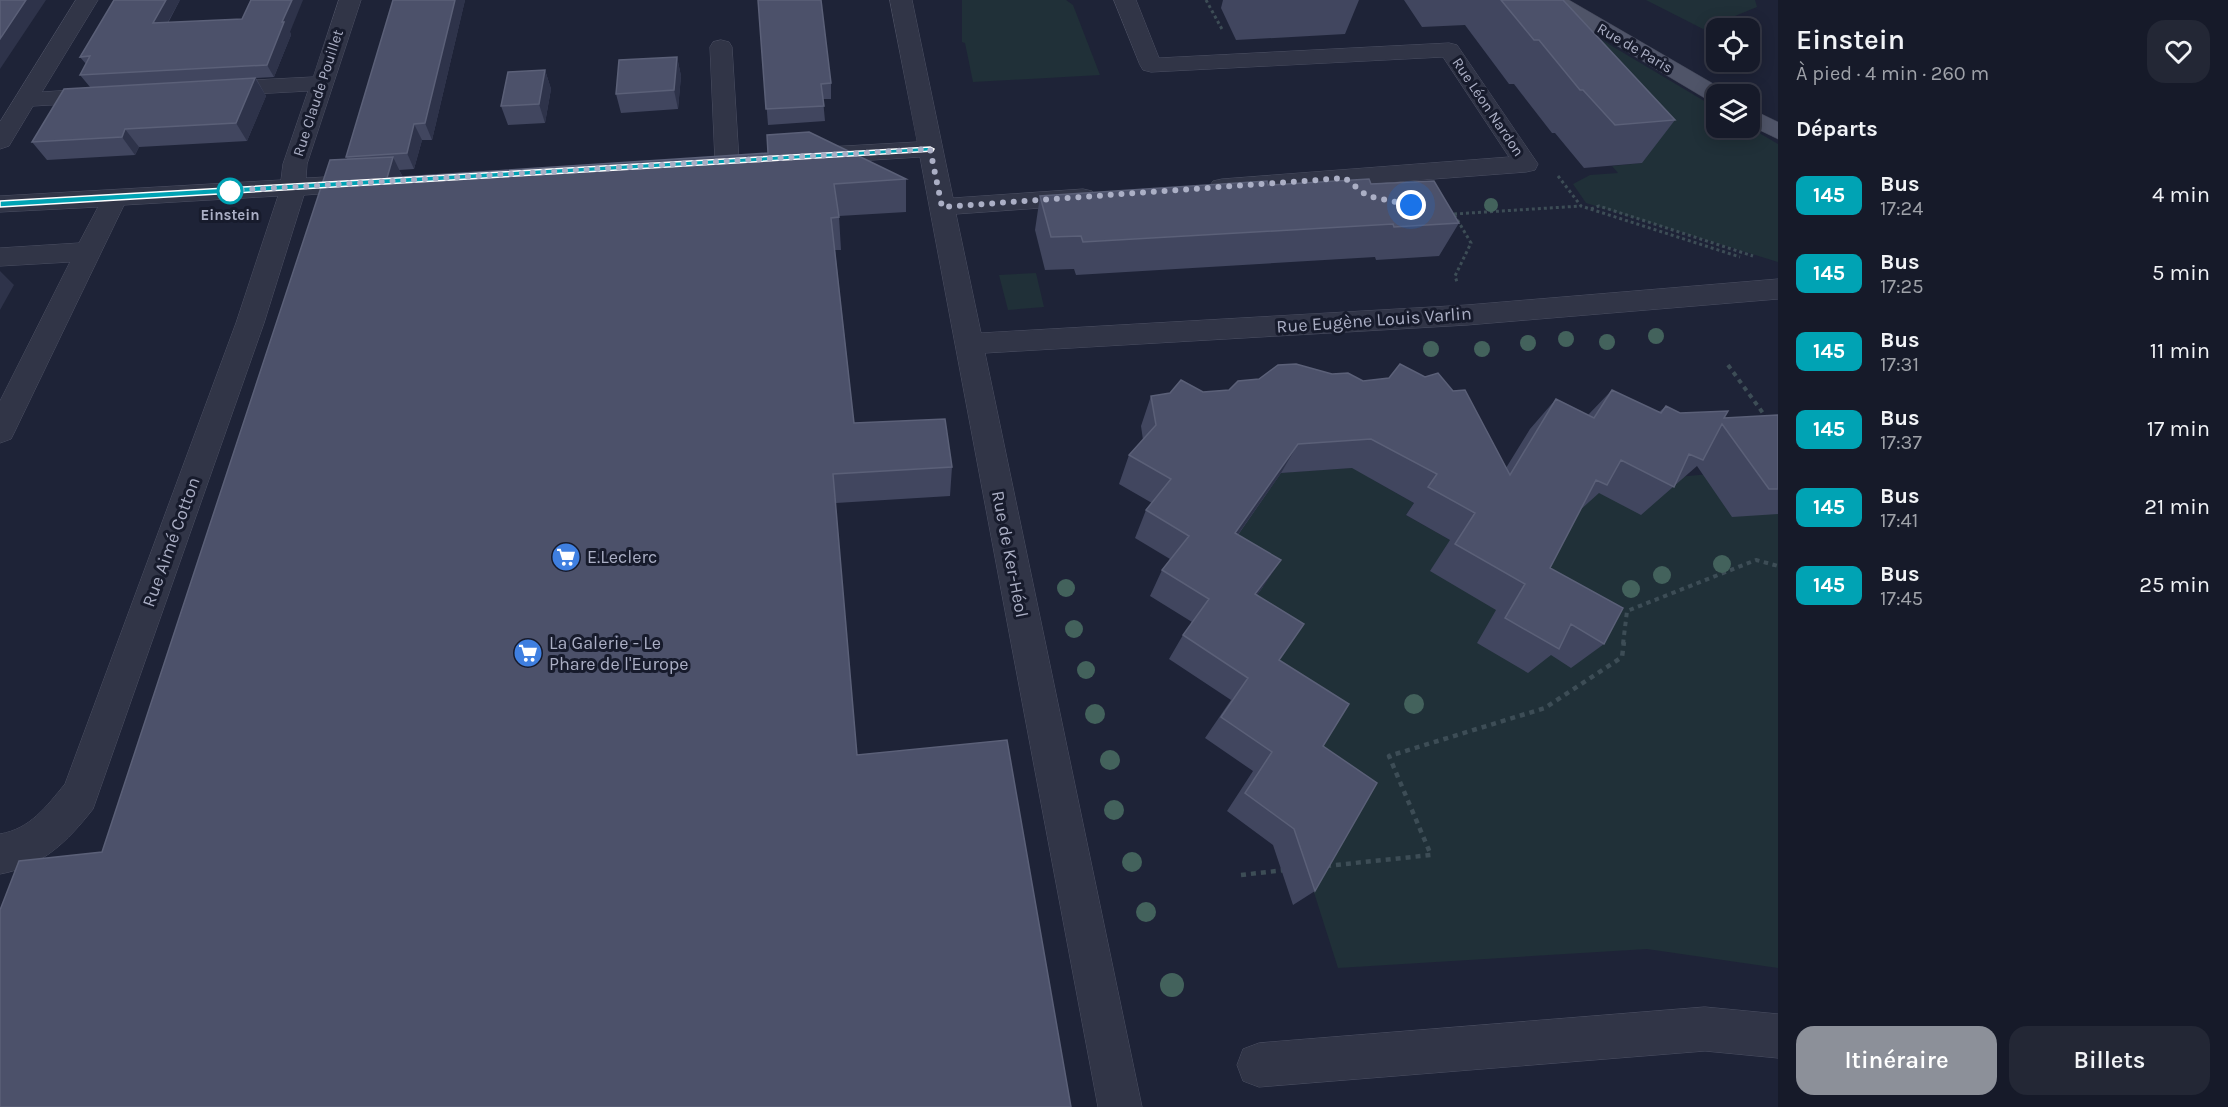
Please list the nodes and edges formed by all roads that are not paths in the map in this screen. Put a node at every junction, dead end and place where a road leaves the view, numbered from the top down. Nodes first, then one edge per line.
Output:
1 (87, 0) edge
2 (350, 0) edge
3 (901, 0) edge
4 (1125, 0) edge
5 (1554, 0) edge
6 (722, 47) dead end
7 (320, 83) junction
8 (1706, 89) edge
9 (194, 90) edge
10 (122, 94) edge
11 (25, 100) junction
12 (1760, 121) edge
13 (1778, 132) edge
14 (0, 141) edge
15 (930, 149) junction
16 (785, 158) edge
17 (727, 161) edge
18 (394, 181) edge
19 (293, 188) junction
20 (1202, 188) edge
21 (1106, 195) edge
22 (115, 198) junction
23 (0, 204) edge
24 (942, 207) junction
25 (88, 252) junction
26 (0, 257) edge
27 (1778, 289) edge
28 (969, 344) junction
29 (0, 431) edge
30 (0, 854) edge
31 (1778, 1036) edge
32 (1259, 1065) dead end
33 (1120, 1107) edge

1 - 11 street
2 - 7 street, Rue Claude Pouillet
3 - 15 street, Rue de Ker-Héol
4 - 20 street, Rue Léon Nardon
5 - 8 main road, Rue de Paris
6 - 17 street
7 - 9 street
7 - 19 street, Rue Claude Pouillet
10 - 11 street
11 - 14 street
12 - 13 main road
15 - 16 street
15 - 24 street, Rue de Ker-Héol
18 - 19 street
19 - 22 street
19 - 30 street, Rue Aimé Cotton
21 - 24 street
22 - 23 street
22 - 25 street
24 - 28 street, Rue de Ker-Héol
25 - 26 street
25 - 29 street
27 - 28 street, Rue Eugène Louis Varlin
28 - 33 street, Rue de Ker-Héol
31 - 32 street

